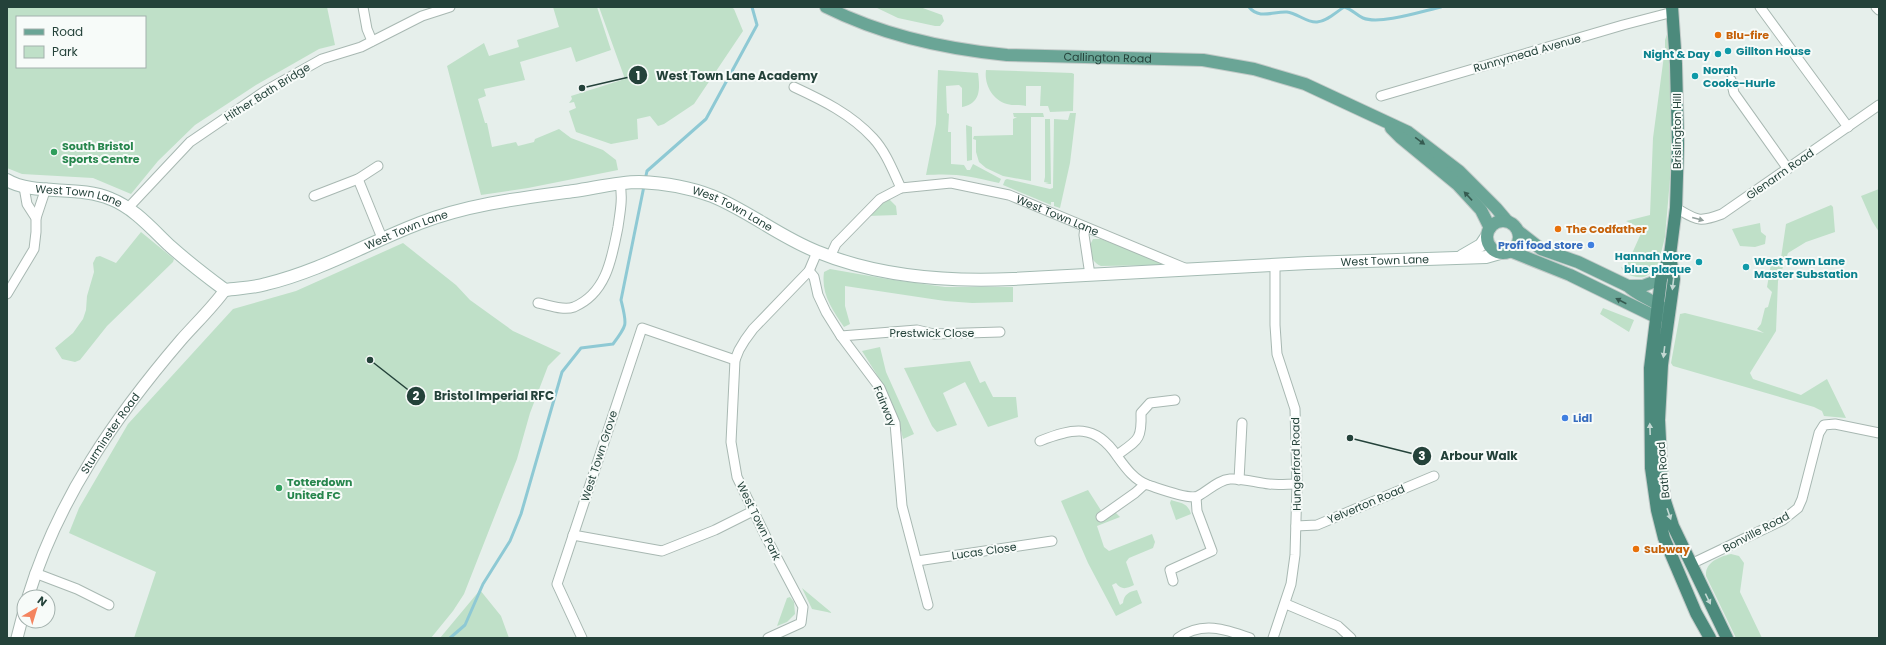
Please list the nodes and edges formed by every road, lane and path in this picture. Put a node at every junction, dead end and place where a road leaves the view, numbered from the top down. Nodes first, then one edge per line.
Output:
1 (363, 7) edge
2 (450, 7) edge
3 (826, 7) edge
4 (1760, 7) edge
5 (1876, 7) edge
6 (1672, 10) edge
7 (1879, 10) edge
8 (421, 11) edge
9 (372, 41) junction
10 (1731, 80) dead end
11 (794, 87) dead end
12 (1381, 96) dead end
13 (1879, 105) edge
14 (1386, 123) junction
15 (1848, 126) junction
16 (378, 166) dead end
17 (1788, 169) junction
18 (358, 179) junction
19 (7, 180) edge
20 (620, 184) junction
21 (24, 187) junction
22 (46, 188) junction
23 (901, 188) junction
24 (314, 196) dead end
25 (128, 208) junction
26 (1676, 208) junction
27 (36, 218) junction
28 (1507, 221) junction
29 (1085, 227) junction
30 (1518, 231) junction
31 (1488, 232) junction
32 (382, 238) junction
33 (817, 252) junction
34 (1505, 252) junction
35 (1670, 255) junction
36 (830, 256) junction
37 (1461, 257) junction
38 (1276, 265) junction
39 (1188, 270) junction
40 (809, 272) junction
41 (1090, 275) junction
42 (1661, 279) junction
43 (1628, 286) junction
44 (225, 290) junction
45 (7, 294) edge
46 (538, 303) dead end
47 (1658, 303) junction
48 (1669, 313) junction
49 (1656, 317) junction
50 (1000, 332) dead end
51 (841, 336) junction
52 (735, 360) junction
53 (1174, 400) dead end
54 (1242, 424) dead end
55 (1879, 433) edge
56 (1040, 441) dead end
57 (1117, 455) junction
58 (1434, 476) dead end
59 (1239, 480) junction
60 (1145, 484) junction
61 (1297, 484) junction
62 (1196, 497) junction
63 (753, 511) junction
64 (1101, 517) dead end
65 (1296, 526) junction
66 (573, 535) junction
67 (1052, 541) dead end
68 (917, 561) junction
69 (1691, 564) junction
70 (35, 573) junction
71 (1173, 581) dead end
72 (30, 589) edge
73 (1286, 604) junction
74 (109, 605) dead end
75 (928, 605) dead end
76 (582, 638) edge
77 (768, 638) edge
78 (1178, 638) edge
79 (1250, 638) edge
80 (1273, 638) edge
81 (1351, 638) edge
82 (1710, 638) edge
83 (1727, 638) edge

1 - 9 street
2 - 8 street, Hither Bath Bridge
3 - 14 main road, Callington Road
4 - 15 street
5 - 7 street
6 - 12 street, Runnymead Avenue
6 - 26 highway, Brislington Hill
8 - 9 street, Hither Bath Bridge
9 - 25 street, Hither Bath Bridge
10 - 17 street
11 - 23 street
13 - 15 street, Glenarm Road
14 -> 28 main road
31 -> 14 main road
15 - 17 street, Glenarm Road
16 - 18 street
26 -> 17 street, Glenarm Road
18 - 24 street
18 - 32 street
19 - 21 main road, West Town Lane
20 - 32 main road, West Town Lane
20 - 33 main road, West Town Lane
20 - 46 street
21 - 22 main road, West Town Lane
21 - 27 street
22 - 25 main road, West Town Lane
22 - 27 street
23 - 29 street, West Town Lane
23 - 36 street, West Town Lane
25 - 44 main road, West Town Lane
26 - 35 highway, Brislington Hill
27 - 45 street
28 - 30 main road
28 - 31 main road
29 - 39 street, West Town Lane
29 - 41 street
30 - 34 main road
30 - 43 main road
31 - 34 main road
31 - 37 main road
32 - 44 main road, West Town Lane
33 - 36 main road, West Town Lane
33 - 40 street, West Town Park
34 - 37 main road, West Town Lane
49 -> 34 main road
35 - 42 highway, Brislington Hill
35 -> 48 highway, Brislington Hill
36 - 41 main road, West Town Lane
37 - 38 main road, West Town Lane
38 - 39 main road, West Town Lane
38 - 61 street, Hungerford Road
39 - 41 main road, West Town Lane
40 - 51 street, Fairway
40 - 52 street, West Town Park
42 - 43 main road
42 - 47 highway, Brislington Hill
43 - 47 main road
44 - 70 street, Sturminster Road
47 - 48 main road
47 - 49 highway, Bath Road
48 - 49 main road
48 -> 69 highway, Bath Road
82 -> 49 highway, Bath Road
50 - 51 street, Prestwick Close
51 - 68 street, Fairway
52 - 63 street, West Town Park
52 - 66 street, West Town Grove
53 - 57 street
54 - 59 street
55 - 69 street, Bonville Road
56 - 57 street
57 - 60 street
58 - 65 street, Yelverton Road
59 - 61 street
59 - 62 street
60 - 62 street
60 - 64 street
61 - 65 street, Hungerford Road
62 - 71 street
63 - 66 street
63 - 77 street, West Town Park
65 - 73 street, Hungerford Road
66 - 76 street, West Town Grove
67 - 68 street, Lucas Close
68 - 75 street, Fairway
69 -> 83 highway, Bath Road
70 - 72 street, Sturminster Road
70 - 74 street
73 - 80 street, Hungerford Road
73 - 81 street
78 - 79 street

